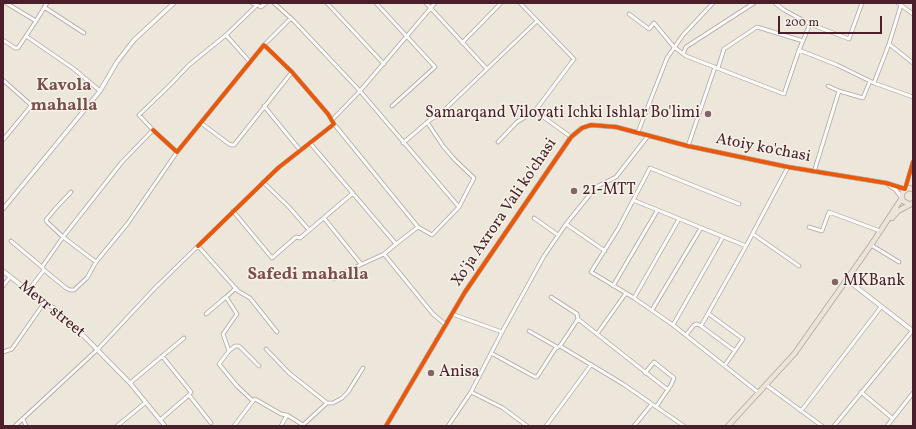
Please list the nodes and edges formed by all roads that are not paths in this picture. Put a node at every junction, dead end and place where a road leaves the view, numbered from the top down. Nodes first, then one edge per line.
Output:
1 (6, 3) edge
2 (47, 3) edge
3 (174, 3) edge
4 (252, 3) edge
5 (266, 3) edge
6 (274, 3) edge
7 (283, 3) edge
8 (327, 3) edge
9 (376, 3) edge
10 (426, 3) edge
11 (435, 3) edge
12 (501, 3) edge
13 (520, 3) edge
14 (713, 3) edge
15 (754, 3) edge
16 (775, 3) edge
17 (862, 3) edge
18 (899, 4) edge
19 (256, 6) junction
20 (279, 7) junction
21 (44, 8) junction
22 (431, 8) junction
23 (629, 14) dead end
24 (913, 14) edge
25 (291, 18) junction
26 (36, 21) junction
27 (538, 21) junction
28 (810, 24) junction
29 (84, 33) dead end
30 (226, 35) junction
31 (26, 36) junction
32 (407, 36) junction
33 (3, 40) edge
34 (803, 42) junction
35 (462, 43) junction
36 (889, 44) junction
37 (264, 45) junction
38 (674, 47) junction
39 (799, 50) junction
40 (683, 54) junction
41 (250, 62) junction
42 (913, 62) edge
43 (384, 64) junction
44 (716, 68) junction
45 (487, 69) junction
46 (292, 72) junction
47 (3, 80) edge
48 (870, 81) junction
49 (874, 83) junction
50 (828, 86) dead end
51 (100, 91) junction
52 (360, 91) junction
53 (839, 91) junction
54 (913, 96) edge
55 (264, 106) junction
56 (392, 106) dead end
57 (535, 112) junction
58 (332, 120) junction
59 (427, 122) junction
60 (201, 123) junction
61 (334, 124) junction
62 (153, 130) junction
63 (638, 132) junction
64 (3, 134) edge
65 (648, 136) junction
66 (6, 137) junction
67 (571, 137) junction
68 (3, 140) edge
69 (498, 142) dead end
70 (310, 143) junction
71 (403, 143) junction
72 (688, 146) junction
73 (300, 150) junction
74 (177, 152) junction
75 (913, 162) edge
76 (788, 167) junction
77 (814, 172) junction
78 (263, 182) junction
79 (886, 184) junction
80 (905, 189) junction
81 (913, 189) edge
82 (71, 192) dead end
83 (353, 193) junction
84 (902, 198) junction
85 (633, 200) junction
86 (911, 203) edge
87 (739, 204) dead end
88 (460, 207) junction
89 (3, 208) edge
90 (233, 211) junction
91 (657, 211) junction
92 (324, 218) junction
93 (534, 218) dead end
94 (679, 219) junction
95 (566, 224) junction
96 (418, 227) junction
97 (810, 227) dead end
98 (701, 228) junction
99 (309, 230) junction
100 (880, 231) junction
101 (753, 234) junction
102 (558, 235) junction
103 (63, 237) junction
104 (723, 237) junction
105 (11, 241) dead end
106 (396, 244) junction
107 (871, 245) junction
108 (198, 246) junction
109 (746, 246) junction
110 (605, 251) junction
111 (384, 254) junction
112 (96, 262) junction
113 (899, 262) dead end
114 (361, 264) junction
115 (799, 266) dead end
116 (43, 269) junction
117 (3, 271) edge
118 (10, 277) junction
119 (334, 279) dead end
120 (846, 279) junction
121 (3, 286) edge
122 (613, 286) junction
123 (236, 288) junction
124 (28, 292) junction
125 (626, 293) junction
126 (226, 296) junction
127 (551, 297) dead end
128 (634, 298) junction
129 (44, 303) junction
130 (881, 307) junction
131 (652, 310) junction
132 (206, 314) dead end
133 (452, 314) junction
134 (709, 314) junction
135 (578, 319) junction
136 (446, 325) junction
137 (673, 325) junction
138 (701, 326) junction
139 (913, 330) edge
140 (529, 331) dead end
141 (277, 332) dead end
142 (502, 332) junction
143 (597, 334) junction
144 (686, 335) junction
145 (184, 338) dead end
146 (559, 347) junction
147 (98, 349) junction
148 (266, 349) dead end
149 (229, 351) junction
150 (735, 351) junction
151 (3, 352) edge
152 (491, 353) junction
153 (162, 356) junction
154 (591, 365) junction
155 (725, 365) junction
156 (259, 366) dead end
157 (363, 368) dead end
158 (645, 373) junction
159 (130, 383) junction
160 (766, 385) junction
161 (668, 390) junction
162 (471, 392) junction
163 (861, 392) junction
164 (913, 392) edge
165 (759, 393) junction
166 (189, 395) junction
167 (253, 401) junction
168 (145, 403) junction
169 (327, 403) junction
170 (652, 404) junction
171 (656, 407) junction
172 (801, 411) junction
173 (287, 415) junction
174 (23, 418) junction
175 (892, 418) junction
176 (160, 420) junction
177 (678, 422) junction
178 (211, 423) dead end
179 (14, 426) edge
180 (26, 426) edge
181 (117, 426) edge
182 (165, 426) edge
183 (234, 426) edge
184 (281, 426) edge
185 (303, 426) edge
186 (386, 426) edge
187 (448, 426) edge
188 (526, 426) edge
189 (546, 426) edge
190 (634, 426) edge
191 (676, 426) edge
192 (684, 426) edge
193 (728, 426) edge
194 (822, 426) edge
195 (834, 426) edge
196 (887, 426) edge

1 - 26 street
2 - 21 street
3 - 51 street
4 - 19 street
5 - 19 street
6 - 20 street
7 - 20 street
8 - 43 street
9 - 32 street
10 - 22 street
11 - 22 street
12 - 35 street
13 - 27 street
14 - 38 street
15 - 40 street
16 - 28 street
17 - 28 street
18 - 24 street
18 - 36 street
19 - 30 street
20 - 25 street
21 - 26 street
21 - 29 street
22 - 32 street
22 - 35 street
23 - 38 street
25 - 37 street
25 - 52 street
26 - 31 street
27 - 45 street
27 - 57 street
28 - 34 street
30 - 41 street
30 - 62 street
31 - 33 street
31 - 51 street
32 - 43 street
32 - 56 street
34 - 39 street
34 - 44 street
35 - 45 street
36 - 42 street
36 - 49 street
37 - 41 street
37 - 46 street
38 - 40 street
38 - 63 street
39 - 44 street
39 - 48 street
40 - 44 street
41 - 60 street
43 - 52 street
44 - 72 street
45 - 59 street
46 - 55 street
46 - 58 street
47 - 66 street
48 - 49 street
48 - 53 street
49 - 54 street
50 - 53 street
51 - 89 street
52 - 58 street
52 - 71 street
53 - 77 street
55 - 60 street
55 - 73 street
57 - 67 street
57 - 69 street
58 - 61 street
59 - 71 street
59 - 88 street
60 - 74 street
61 - 70 street
61 - 96 street
62 - 74 street
62 - 103 street
63 - 65 street, Atoiy ko'chasi
63 - 67 street, Xo'ja Axrora Vali ko'chasi
64 - 66 street
65 - 72 street, Atoiy ko'chasi
65 - 95 street
66 - 68 street
67 - 133 street, Xo'ja Axrora Vali ko'chasi
70 - 73 street
70 - 83 street
71 - 88 street
72 - 76 street, Atoiy ko'chasi
73 - 78 street
74 - 112 street
75 - 80 street
76 - 77 street, Atoiy ko'chasi
76 - 101 street
77 - 79 street, Atoiy ko'chasi
78 - 90 street
78 - 99 street
79 - 80 street, Atoiy ko'chasi
79 - 84 street
80 - 81 main road
80 - 84 main road
82 - 103 street
83 - 92 street
83 - 106 street
84 - 86 main road
84 - 100 main road
85 - 87 street
85 - 91 street
85 - 110 street
86 - 100 main road
88 - 96 street
90 - 99 street
90 - 108 street
91 - 94 street
91 - 122 street
92 - 99 street
92 - 114 street
93 - 102 street
94 - 98 street
94 - 128 street
95 - 102 street
95 - 110 street
96 - 106 street
97 - 100 street
98 - 104 street
98 - 131 street
100 - 107 main road
101 - 109 street
101 - 115 street
102 - 142 street
103 - 112 street
103 - 116 street
104 - 109 street
104 - 137 street
105 - 116 street
106 - 111 street
107 - 113 street
107 - 120 main road
108 - 123 street
108 - 147 street
109 - 134 street
110 - 122 street
111 - 114 street
111 - 136 street
112 - 116 street
114 - 119 street
116 - 124 street
117 - 118 street, Mevr street
118 - 121 street
118 - 124 street, Mevr street
120 - 130 street
120 - 160 main road
122 - 125 street
123 - 126 street
123 - 141 street
124 - 129 street, Mevr street
125 - 128 street
125 - 143 street
126 - 132 street
126 - 149 street
127 - 135 street
128 - 131 street
129 - 147 street, Mevr street
129 - 151 street
130 - 139 street
130 - 172 street
131 - 137 street
133 - 136 street, Xo'ja Axrora Vali ko'chasi
133 - 142 street
134 - 138 street
134 - 150 street
135 - 143 street
135 - 146 street
136 - 186 street, Xo'ja Axrora Vali ko'chasi
137 - 144 street
138 - 144 street
138 - 150 street
139 - 163 street
140 - 146 street
142 - 152 street
143 - 158 street
144 - 155 street
145 - 153 street
146 - 152 street
146 - 154 street
147 - 159 street, Mevr street
147 - 174 street
148 - 169 street
149 - 156 street
149 - 167 street
150 - 155 street
152 - 162 street
153 - 159 street
153 - 166 street
154 - 170 street
154 - 189 street
155 - 165 street
157 - 169 street
158 - 161 street
158 - 161 street
159 - 168 street, Mevr street
160 - 165 main road
160 - 172 street
161 - 171 street
162 - 187 street
162 - 188 street
163 - 175 street
163 - 195 street
164 - 175 street
165 - 193 main road
166 - 176 street
166 - 178 street
167 - 173 street
167 - 183 street
168 - 176 street, Mevr street
168 - 181 street
169 - 185 street
170 - 171 street
170 - 190 street
171 - 177 street
172 - 194 street
173 - 184 street
173 - 185 street
174 - 179 street
174 - 180 street
175 - 196 street
176 - 182 street, Mevr street
177 - 191 street
177 - 192 street

